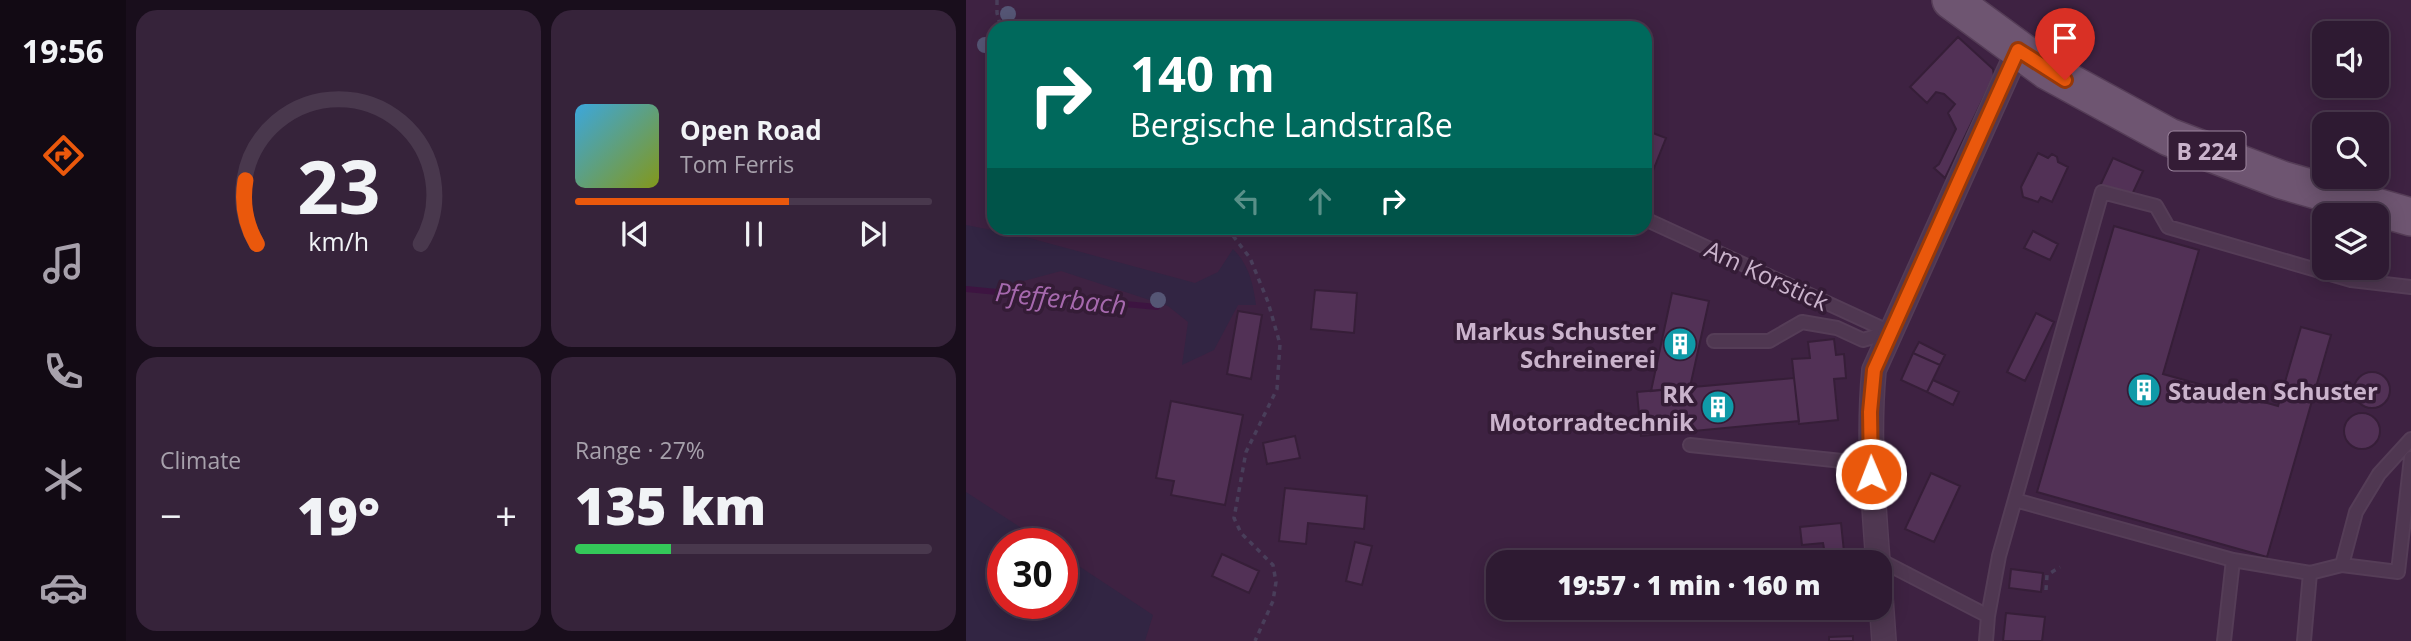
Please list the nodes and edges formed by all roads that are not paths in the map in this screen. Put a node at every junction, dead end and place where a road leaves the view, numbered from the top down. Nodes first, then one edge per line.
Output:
1 (1963, 4) edge
2 (2018, 50) junction
3 (2411, 217) edge
4 (1652, 222) edge
5 (2411, 287) edge
6 (1890, 332) junction
7 (1714, 341) dead end
8 (2411, 439) edge
9 (1690, 445) dead end
10 (2411, 458) edge
11 (1871, 464) junction
12 (2015, 500) junction
13 (1877, 550) edge
14 (2233, 560) junction
15 (2342, 565) junction
16 (1892, 567) edge
17 (2398, 572) junction
18 (2310, 573) junction
19 (2411, 577) edge
20 (1988, 616) junction
21 (1883, 620) edge
22 (1884, 641) edge
23 (1986, 641) edge
24 (2224, 641) edge
25 (2304, 641) edge

1 - 2 main road, B 224
2 - 3 main road, B 224
2 - 6 street
4 - 6 lane, Am Korstick
5 - 12 lane
6 - 7 lane, Am Korstick
6 - 11 street
8 - 15 lane
9 - 11 lane
10 - 17 lane
11 - 13 street
12 - 14 lane
12 - 20 lane
14 - 18 lane
14 - 24 lane
15 - 17 lane
15 - 18 lane
16 - 20 lane
17 - 19 lane
18 - 25 lane
20 - 23 lane
21 - 22 street

